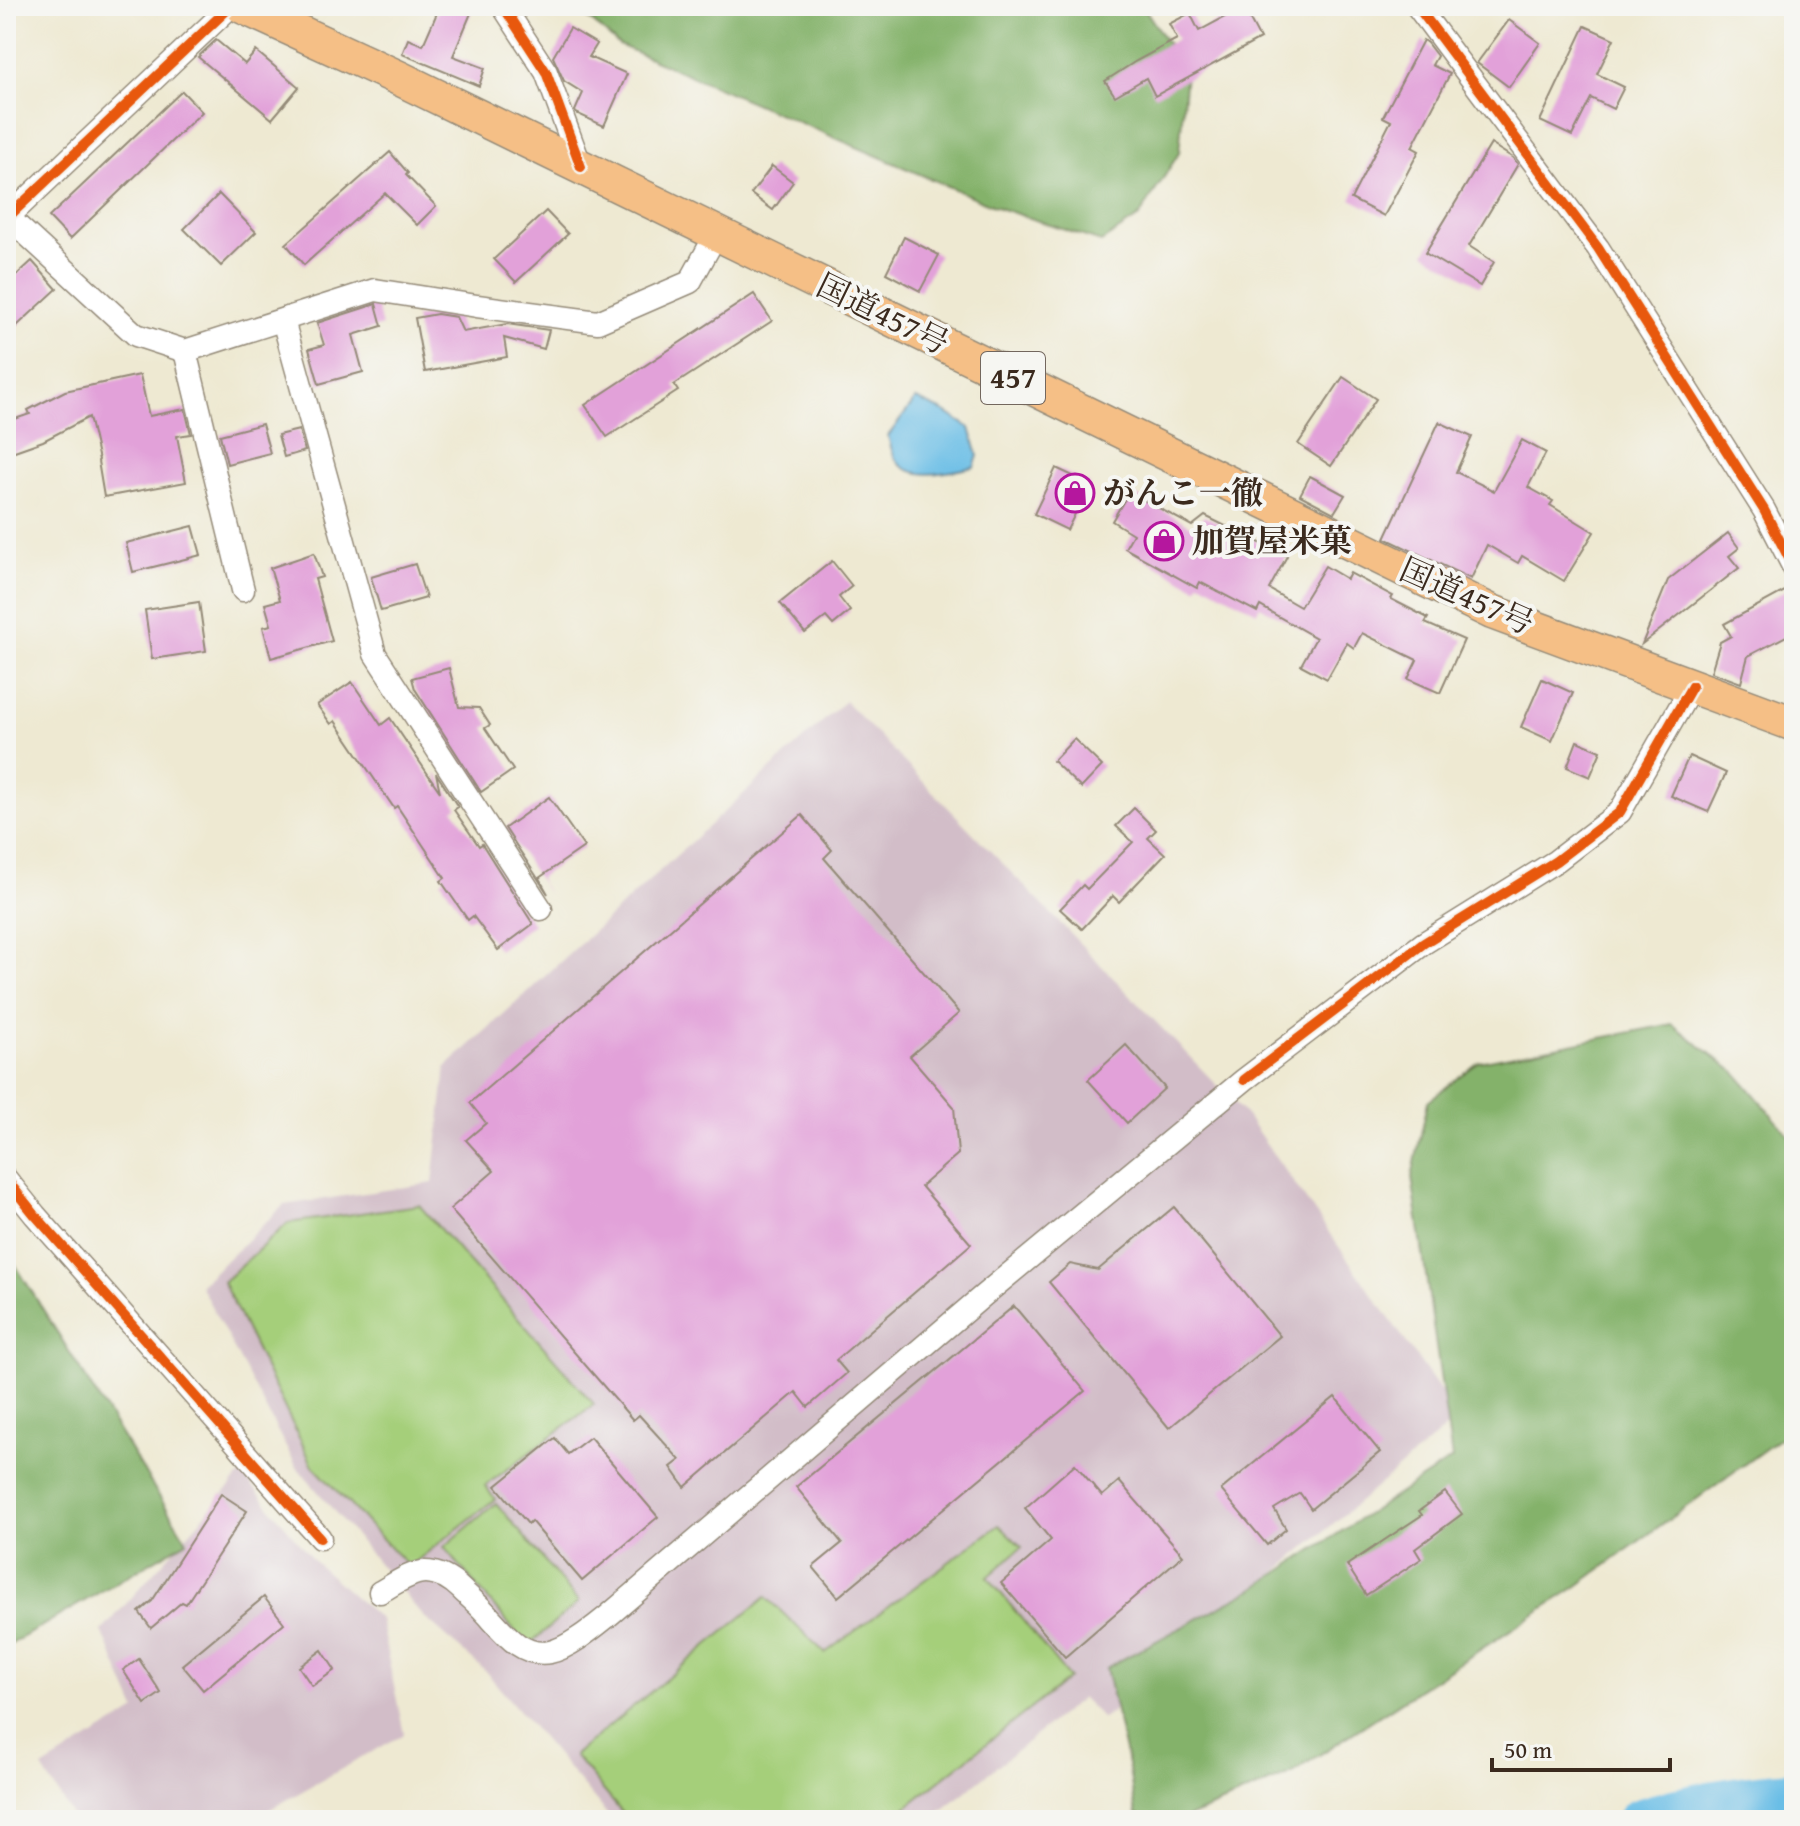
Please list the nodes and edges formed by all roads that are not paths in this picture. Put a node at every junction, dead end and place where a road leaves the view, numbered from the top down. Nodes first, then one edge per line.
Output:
1 (231, 6) edge
2 (242, 6) edge
3 (503, 6) edge
4 (1417, 6) edge
5 (581, 167) junction
6 (7, 218) edge
7 (717, 233) junction
8 (283, 320) junction
9 (185, 351) junction
10 (1794, 568) edge
11 (243, 590) dead end
12 (1692, 686) junction
13 (1794, 724) edge
14 (541, 909) dead end
15 (6, 1179) edge
16 (320, 1538) dead end
17 (380, 1592) dead end

1 - 6 street
2 - 5 highway, 国道457号 / 457
3 - 5 street
4 - 10 street
5 - 7 highway, 国道457号 / 457
6 - 9 street
7 - 8 street
7 - 12 highway, 国道457号 / 457
8 - 9 street
8 - 14 street
9 - 11 street
12 - 13 highway, 国道457号 / 457
12 - 17 street
15 - 16 street

